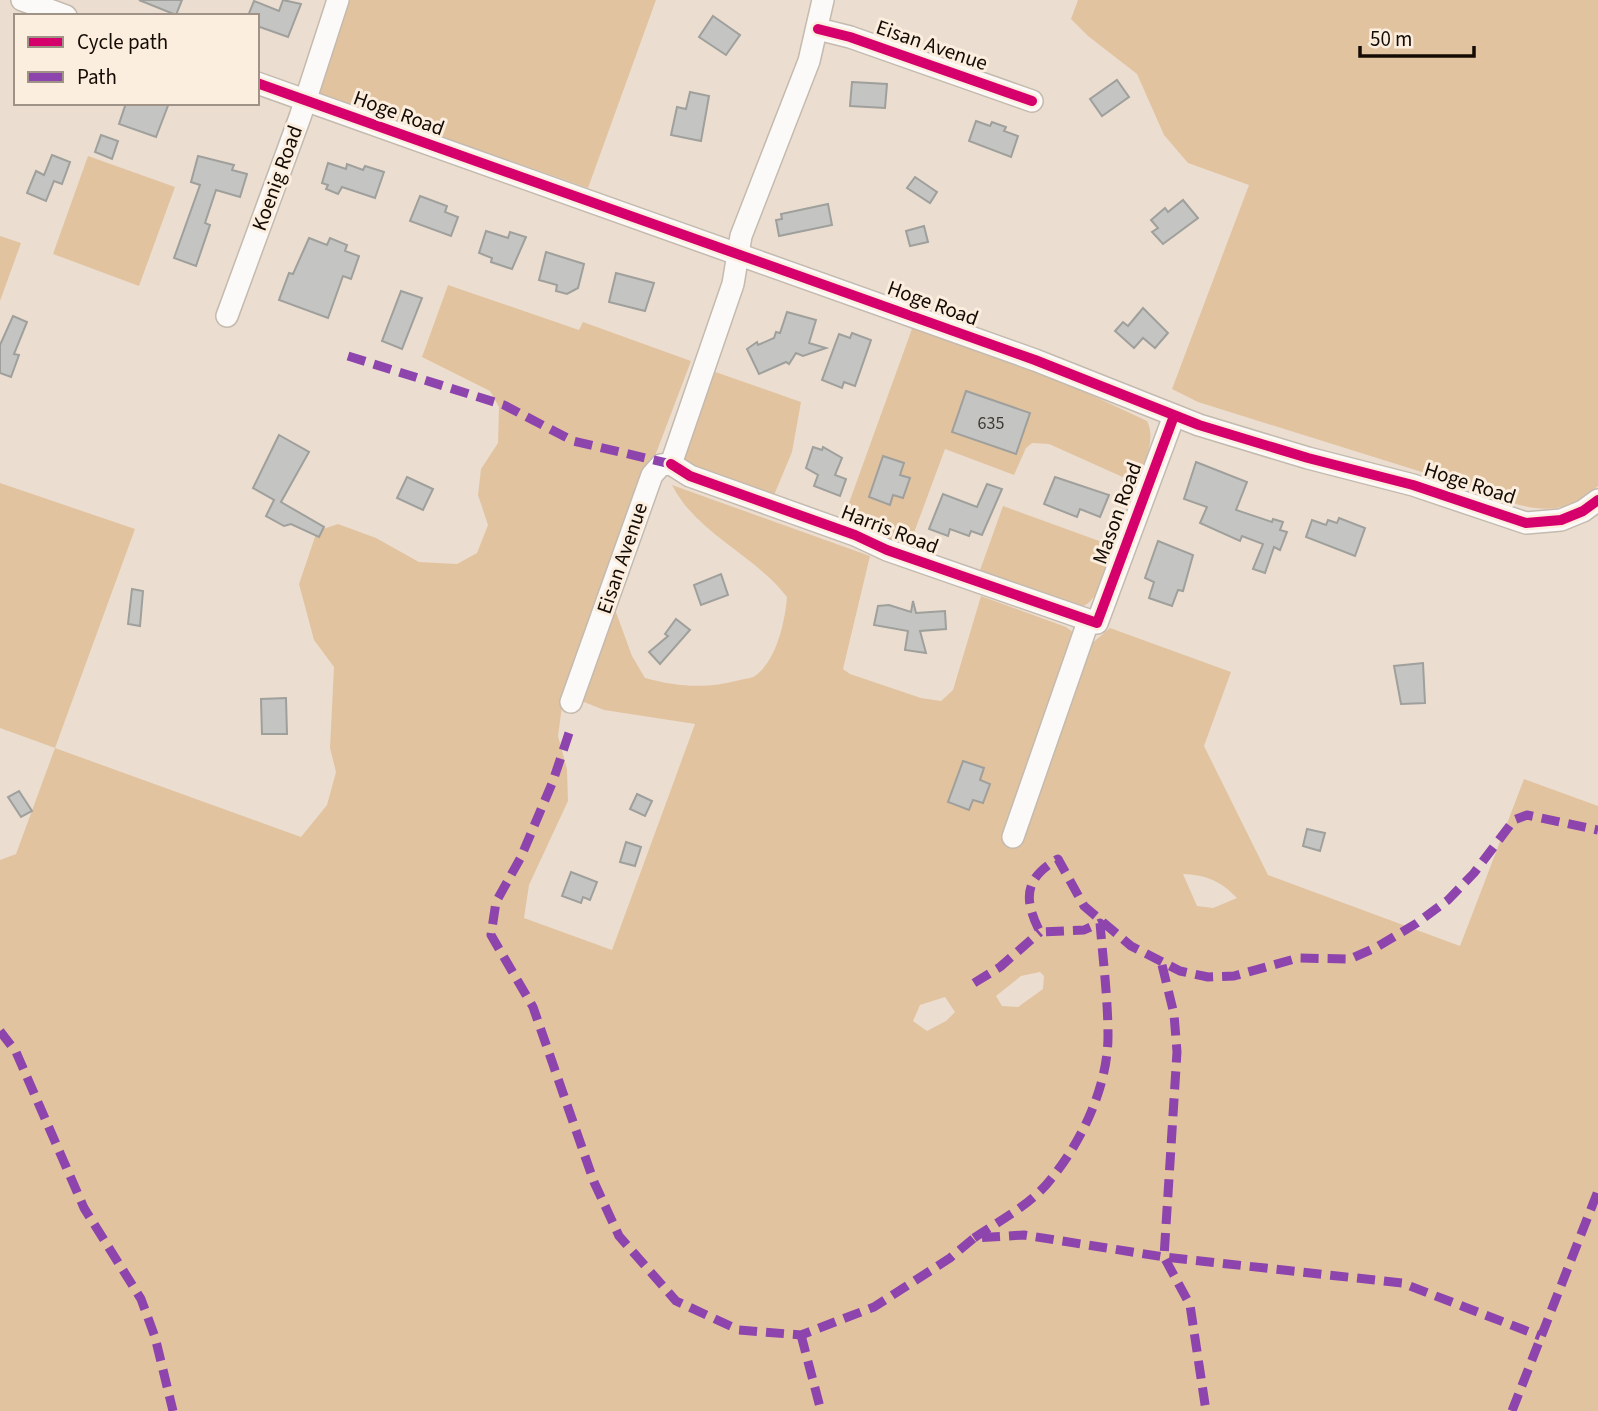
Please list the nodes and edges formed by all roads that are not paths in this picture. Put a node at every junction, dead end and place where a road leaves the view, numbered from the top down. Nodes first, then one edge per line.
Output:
1 (22, 0) edge
2 (338, 0) edge
3 (823, 0) edge
4 (60, 14) edge
5 (818, 29) junction
6 (259, 84) edge
7 (305, 100) junction
8 (1031, 101) dead end
9 (736, 253) junction
10 (227, 316) dead end
11 (1174, 416) junction
12 (671, 464) junction
13 (1598, 500) edge
14 (1092, 623) junction
15 (571, 702) dead end
16 (1013, 837) dead end

1 - 4 street
2 - 7 street, Koenig Road
3 - 5 street, Eisan Avenue
5 - 8 street, Eisan Avenue
5 - 9 street, Eisan Avenue
6 - 7 street, Hoge Road
7 - 9 street, Hoge Road
7 - 10 street, Koenig Road
9 - 11 street, Hoge Road
9 - 12 street, Eisan Avenue
11 - 13 street, Hoge Road
11 - 14 street, Mason Road
12 - 14 street, Harris Road
12 - 15 street, Eisan Avenue
14 - 16 street, Mason Road

